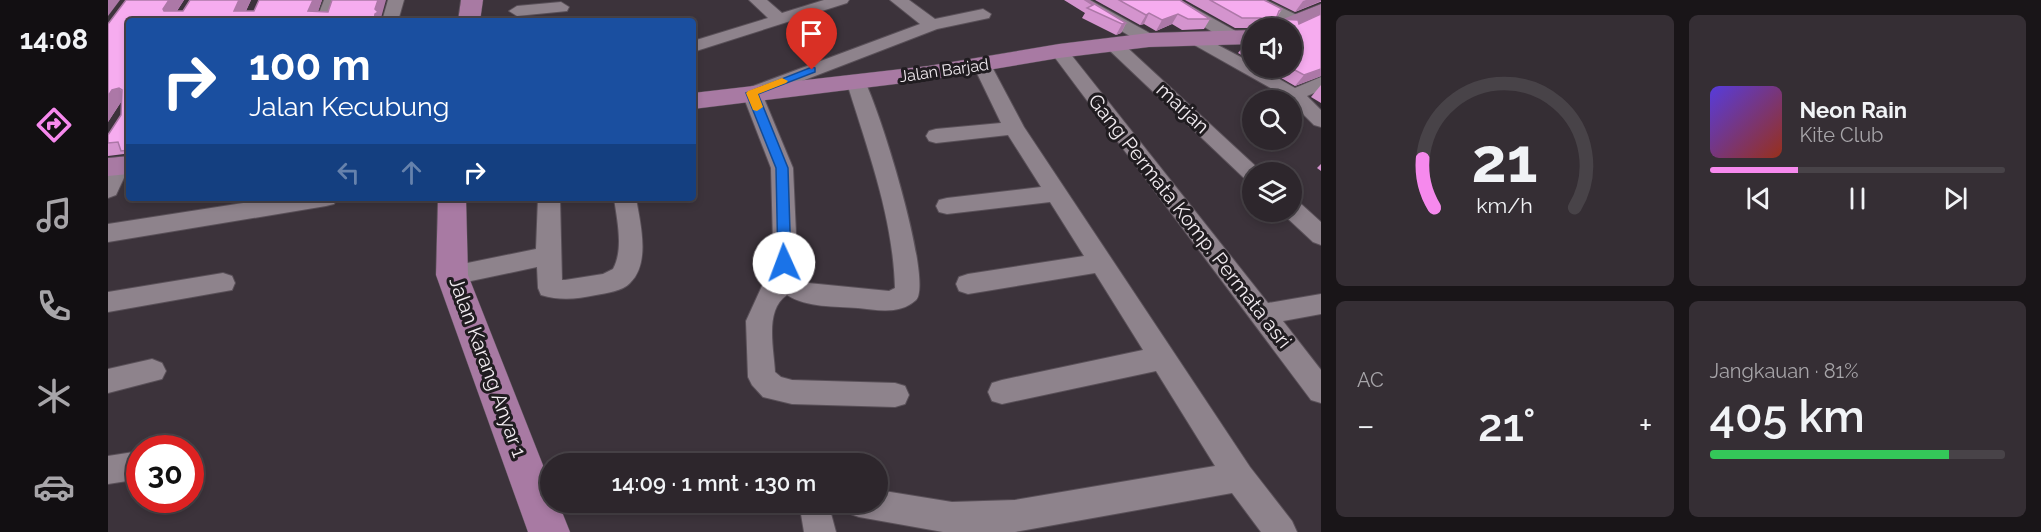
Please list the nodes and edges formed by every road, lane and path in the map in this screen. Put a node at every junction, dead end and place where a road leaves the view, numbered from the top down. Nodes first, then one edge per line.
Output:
1 (332, 0) edge
2 (396, 0) edge
3 (472, 0) edge
4 (757, 0) edge
5 (841, 0) edge
6 (898, 0) edge
7 (1078, 0) edge
8 (1168, 0) edge
9 (1253, 0) edge
10 (561, 7) dead end
11 (517, 11) edge
12 (1321, 11) edge
13 (982, 14) dead end
14 (325, 18) edge
15 (391, 18) edge
16 (469, 18) edge
17 (1279, 18) edge
18 (1302, 19) edge
19 (780, 20) junction
20 (932, 25) junction
21 (1242, 36) edge
22 (1242, 37) edge
23 (1195, 38) junction
24 (1149, 40) junction
25 (1113, 44) junction
26 (696, 46) edge
27 (1059, 51) junction
28 (982, 65) junction
29 (855, 80) junction
30 (1321, 83) edge
31 (1285, 90) edge
32 (1302, 91) edge
33 (752, 93) junction
34 (696, 101) edge
35 (1302, 103) edge
36 (1321, 122) edge
37 (1014, 128) junction
38 (936, 136) dead end
39 (1242, 164) edge
40 (1056, 194) junction
41 (283, 201) edge
42 (452, 201) edge
43 (549, 201) edge
44 (625, 201) edge
45 (254, 203) edge
46 (947, 206) dead end
47 (1302, 218) edge
48 (108, 233) edge
49 (1321, 236) edge
50 (548, 256) junction
51 (1101, 264) junction
52 (453, 275) junction
53 (787, 282) junction
54 (223, 283) dead end
55 (968, 284) dead end
56 (108, 302) edge
57 (1321, 304) edge
58 (1261, 315) junction
59 (1162, 358) junction
60 (152, 371) dead end
61 (108, 381) edge
62 (1321, 391) edge
63 (1002, 392) dead end
64 (895, 395) dead end
65 (126, 467) edge
66 (108, 470) edge
67 (1239, 477) junction
68 (888, 507) edge
69 (815, 513) edge
70 (549, 532) edge
71 (820, 532) edge
72 (1281, 532) edge

1 - 14 street
2 - 15 street
3 - 16 main road
4 - 19 street
5 - 19 street
6 - 20 street
7 - 24 street
8 - 21 street
9 - 17 street
10 - 11 street
12 - 18 main road
13 - 20 street
19 - 26 street
20 - 33 street
22 - 23 main road, Jalan Barjad
23 - 24 main road, Jalan Barjad
23 - 31 street
24 - 25 main road, Jalan Barjad
25 - 27 main road, Jalan Barjad
25 - 39 street, marjan
27 - 28 main road, Jalan Barjad
27 - 58 street, Gang Permata Komp. Permata asri
28 - 29 main road, Jalan Barjad
28 - 37 street
29 - 33 main road, Jalan Barjad
29 - 53 street
30 - 32 street
33 - 34 main road, Jalan Barjad
33 - 53 street
35 - 36 street
37 - 38 street
37 - 40 street
40 - 46 street
40 - 51 street
41 - 45 street
42 - 52 main road, Jalan Karang Anyar 1
43 - 50 street
44 - 50 street
45 - 48 street
47 - 49 street
50 - 52 street
51 - 55 street
51 - 59 street
52 - 70 main road, Jalan Karang Anyar 1
53 - 64 street
54 - 56 street
57 - 58 street
58 - 62 street, Gang Permata Komp. Permata asri
59 - 63 street
59 - 67 street
60 - 61 street
65 - 66 street
67 - 68 street
67 - 72 street
69 - 71 street

